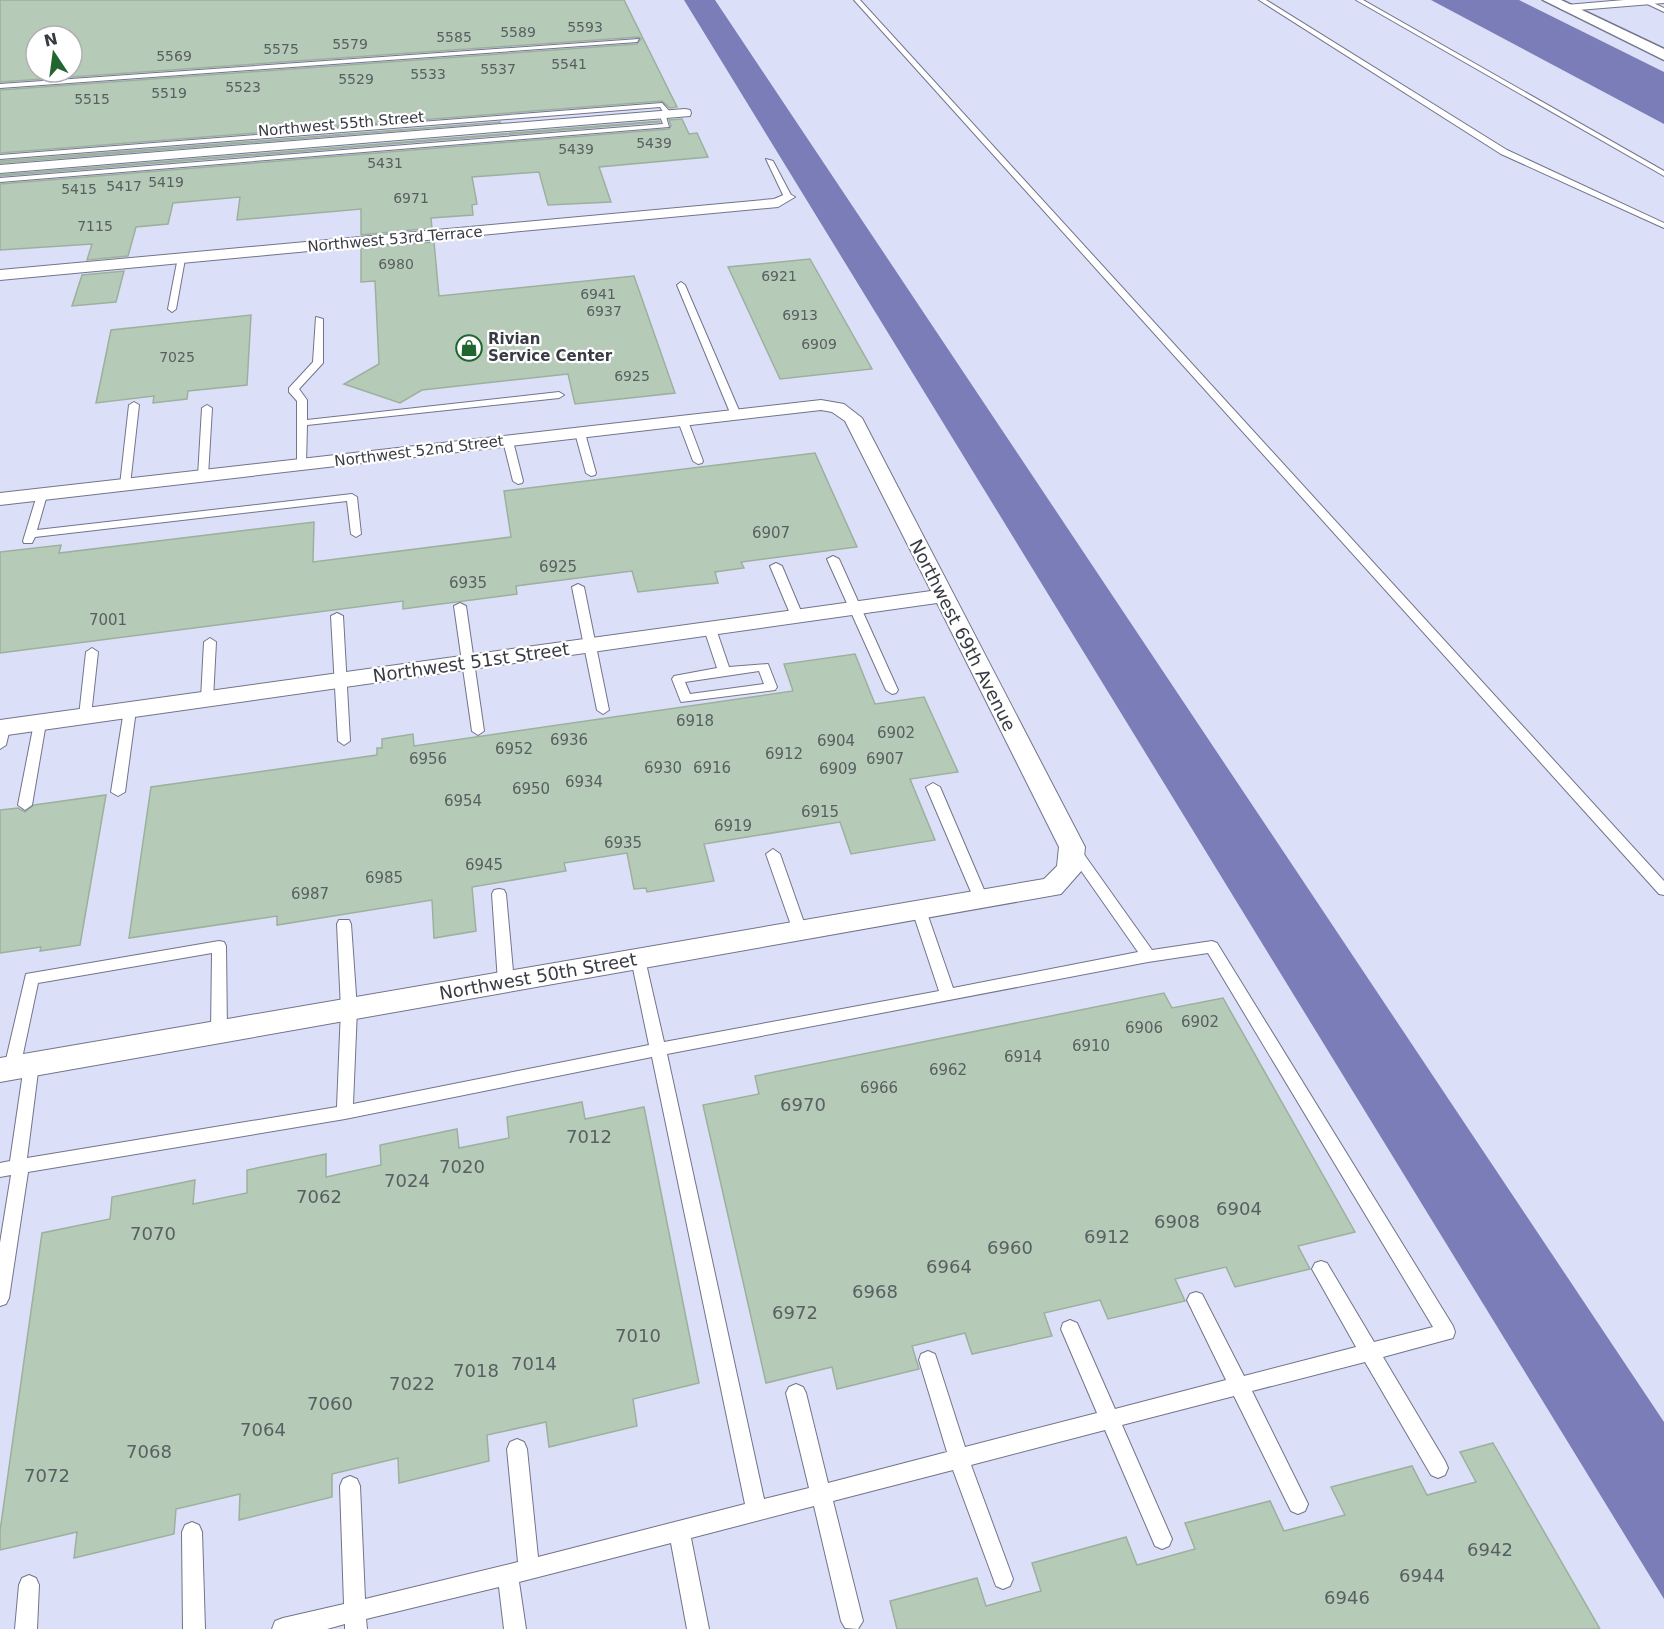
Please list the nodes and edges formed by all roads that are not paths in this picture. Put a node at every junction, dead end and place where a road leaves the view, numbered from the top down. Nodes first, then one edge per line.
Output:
1 (857, 0) edge
2 (1262, 0) edge
3 (1359, 0) edge
4 (1550, 0) edge
5 (1664, 0) edge
6 (1643, 1) edge
7 (1566, 8) junction
8 (1664, 10) edge
9 (347, 53) dead end
10 (570, 53) dead end
11 (1664, 55) edge
12 (463, 61) dead end
13 (416, 64) dead end
14 (427, 64) dead end
15 (0, 86) edge
16 (685, 112) dead end
17 (665, 114) junction
18 (0, 157) edge
19 (769, 161) dead end
20 (0, 169) edge
21 (1664, 174) edge
22 (0, 180) edge
23 (788, 197) joint
24 (1664, 226) edge
25 (181, 259) junction
26 (0, 275) edge
27 (681, 285) dead end
28 (172, 309) dead end
29 (319, 319) dead end
30 (559, 395) dead end
31 (134, 405) dead end
32 (207, 408) dead end
33 (838, 408) joint
34 (736, 415) junction
35 (683, 421) junction
36 (302, 423) junction
37 (580, 433) junction
38 (508, 441) junction
39 (698, 460) dead end
40 (301, 465) junction
41 (591, 473) dead end
42 (203, 476) junction
43 (518, 481) dead end
44 (125, 485) junction
45 (42, 495) junction
46 (0, 499) edge
47 (356, 534) dead end
48 (833, 559) dead end
49 (776, 566) dead end
50 (578, 587) dead end
51 (942, 596) junction
52 (460, 606) dead end
53 (855, 608) junction
54 (338, 616) dead end
55 (797, 616) junction
56 (710, 628) junction
57 (210, 642) dead end
58 (591, 645) junction
59 (92, 652) dead end
60 (469, 662) junction
61 (724, 671) junction
62 (340, 680) junction
63 (892, 690) dead end
64 (207, 699) junction
65 (130, 710) junction
66 (603, 710) dead end
67 (85, 716) junction
68 (40, 723) junction
69 (478, 731) dead end
70 (1, 734) edge
71 (344, 741) dead end
72 (933, 787) dead end
73 (118, 792) dead end
74 (25, 805) dead end
75 (773, 854) dead end
76 (1071, 858) junction
77 (1664, 890) edge
78 (499, 894) dead end
79 (981, 899) junction
80 (919, 910) junction
81 (344, 924) dead end
82 (800, 931) junction
83 (1148, 956) junction
84 (638, 959) junction
85 (506, 982) junction
86 (948, 995) junction
87 (349, 1009) junction
88 (219, 1032) junction
89 (658, 1049) junction
90 (14, 1067) edge
91 (345, 1112) junction
92 (20, 1167) junction
93 (0, 1170) edge
94 (1321, 1269) dead end
95 (0, 1298) edge
96 (1196, 1300) dead end
97 (1070, 1329) dead end
98 (1371, 1352) junction
99 (928, 1360) dead end
100 (1239, 1385) junction
101 (796, 1393) dead end
102 (1110, 1419) junction
103 (517, 1449) dead end
104 (959, 1458) junction
105 (1438, 1468) dead end
106 (350, 1486) dead end
107 (820, 1494) junction
108 (1298, 1504) dead end
109 (757, 1511) junction
110 (679, 1531) junction
111 (192, 1532) dead end
112 (1162, 1539) dead end
113 (529, 1569) junction
114 (508, 1574) junction
115 (1003, 1579) dead end
116 (29, 1585) dead end
117 (355, 1620) edge
118 (852, 1622) dead end
119 (26, 1629) edge
120 (194, 1629) edge
121 (283, 1629) edge
122 (515, 1629) edge
123 (698, 1629) edge

1 - 77 lane
2 - 24 lane
3 - 21 lane
4 - 7 street
5 - 6 street
6 - 7 street
6 - 8 lane
7 - 11 street
9 - 15 lane
10 - 12 lane
13 - 14 lane
16 - 17 street, Northwest 55th Street
17 - 18 lane
17 - 20 street, Northwest 55th Street
17 - 22 lane
19 - 23 lane
23 - 25 street, Northwest 53rd Terrace
25 - 26 street, Northwest 53rd Terrace
25 - 28 lane
27 - 34 lane
29 - 36 lane
30 - 36 lane
31 - 44 lane
32 - 42 lane
33 - 34 street, Northwest 52nd Street
33 - 51 street, Northwest 69th Avenue
34 - 35 street, Northwest 52nd Street
35 - 37 street, Northwest 52nd Street
35 - 39 lane
36 - 40 lane
37 - 38 street, Northwest 52nd Street
37 - 41 lane
38 - 40 street, Northwest 52nd Street
38 - 43 lane
40 - 42 street, Northwest 52nd Street
42 - 44 street, Northwest 52nd Street
44 - 45 street, Northwest 52nd Street
45 - 46 street, Northwest 52nd Street
45 - 47 lane
48 - 53 lane
49 - 55 lane
50 - 58 lane
51 - 53 street, Northwest 51st Street
51 - 76 street, Northwest 69th Avenue
52 - 60 lane
53 - 55 street, Northwest 51st Street
53 - 63 lane
54 - 62 lane
55 - 56 street, Northwest 51st Street
56 - 58 street, Northwest 51st Street
56 - 61 lane
57 - 64 lane
58 - 60 street, Northwest 51st Street
58 - 66 lane
59 - 67 lane
60 - 62 street, Northwest 51st Street
60 - 69 lane
61 - 61 lane
62 - 64 street, Northwest 51st Street
62 - 71 lane
64 - 65 street, Northwest 51st Street
65 - 67 street, Northwest 51st Street
65 - 73 lane
67 - 68 street, Northwest 51st Street
68 - 70 street, Northwest 51st Street
68 - 74 lane
72 - 79 lane
75 - 82 lane
76 - 79 street, Northwest 50th Street
76 - 83 lane
78 - 85 lane
79 - 80 street, Northwest 50th Street
80 - 82 street, Northwest 50th Street
80 - 86 lane
81 - 87 lane
82 - 84 street, Northwest 50th Street
83 - 86 lane
83 - 98 lane
84 - 85 street, Northwest 50th Street
84 - 89 lane
85 - 87 street, Northwest 50th Street
86 - 89 lane
87 - 88 street, Northwest 50th Street
87 - 91 lane
88 - 90 street, Northwest 50th Street
88 - 90 lane
89 - 91 lane
89 - 109 lane
90 - 92 lane
91 - 92 lane
92 - 93 lane
92 - 95 lane
94 - 98 lane
96 - 100 lane
97 - 102 lane
98 - 100 lane
98 - 105 lane
99 - 104 lane
100 - 102 lane
100 - 108 lane
101 - 107 lane
102 - 104 lane
102 - 112 lane
103 - 113 lane
104 - 107 lane
104 - 115 lane
106 - 117 lane
107 - 109 lane
107 - 118 lane
109 - 110 lane
110 - 113 lane
110 - 123 lane
111 - 120 lane
113 - 114 lane
114 - 117 lane
114 - 122 lane
116 - 119 lane
117 - 121 lane

